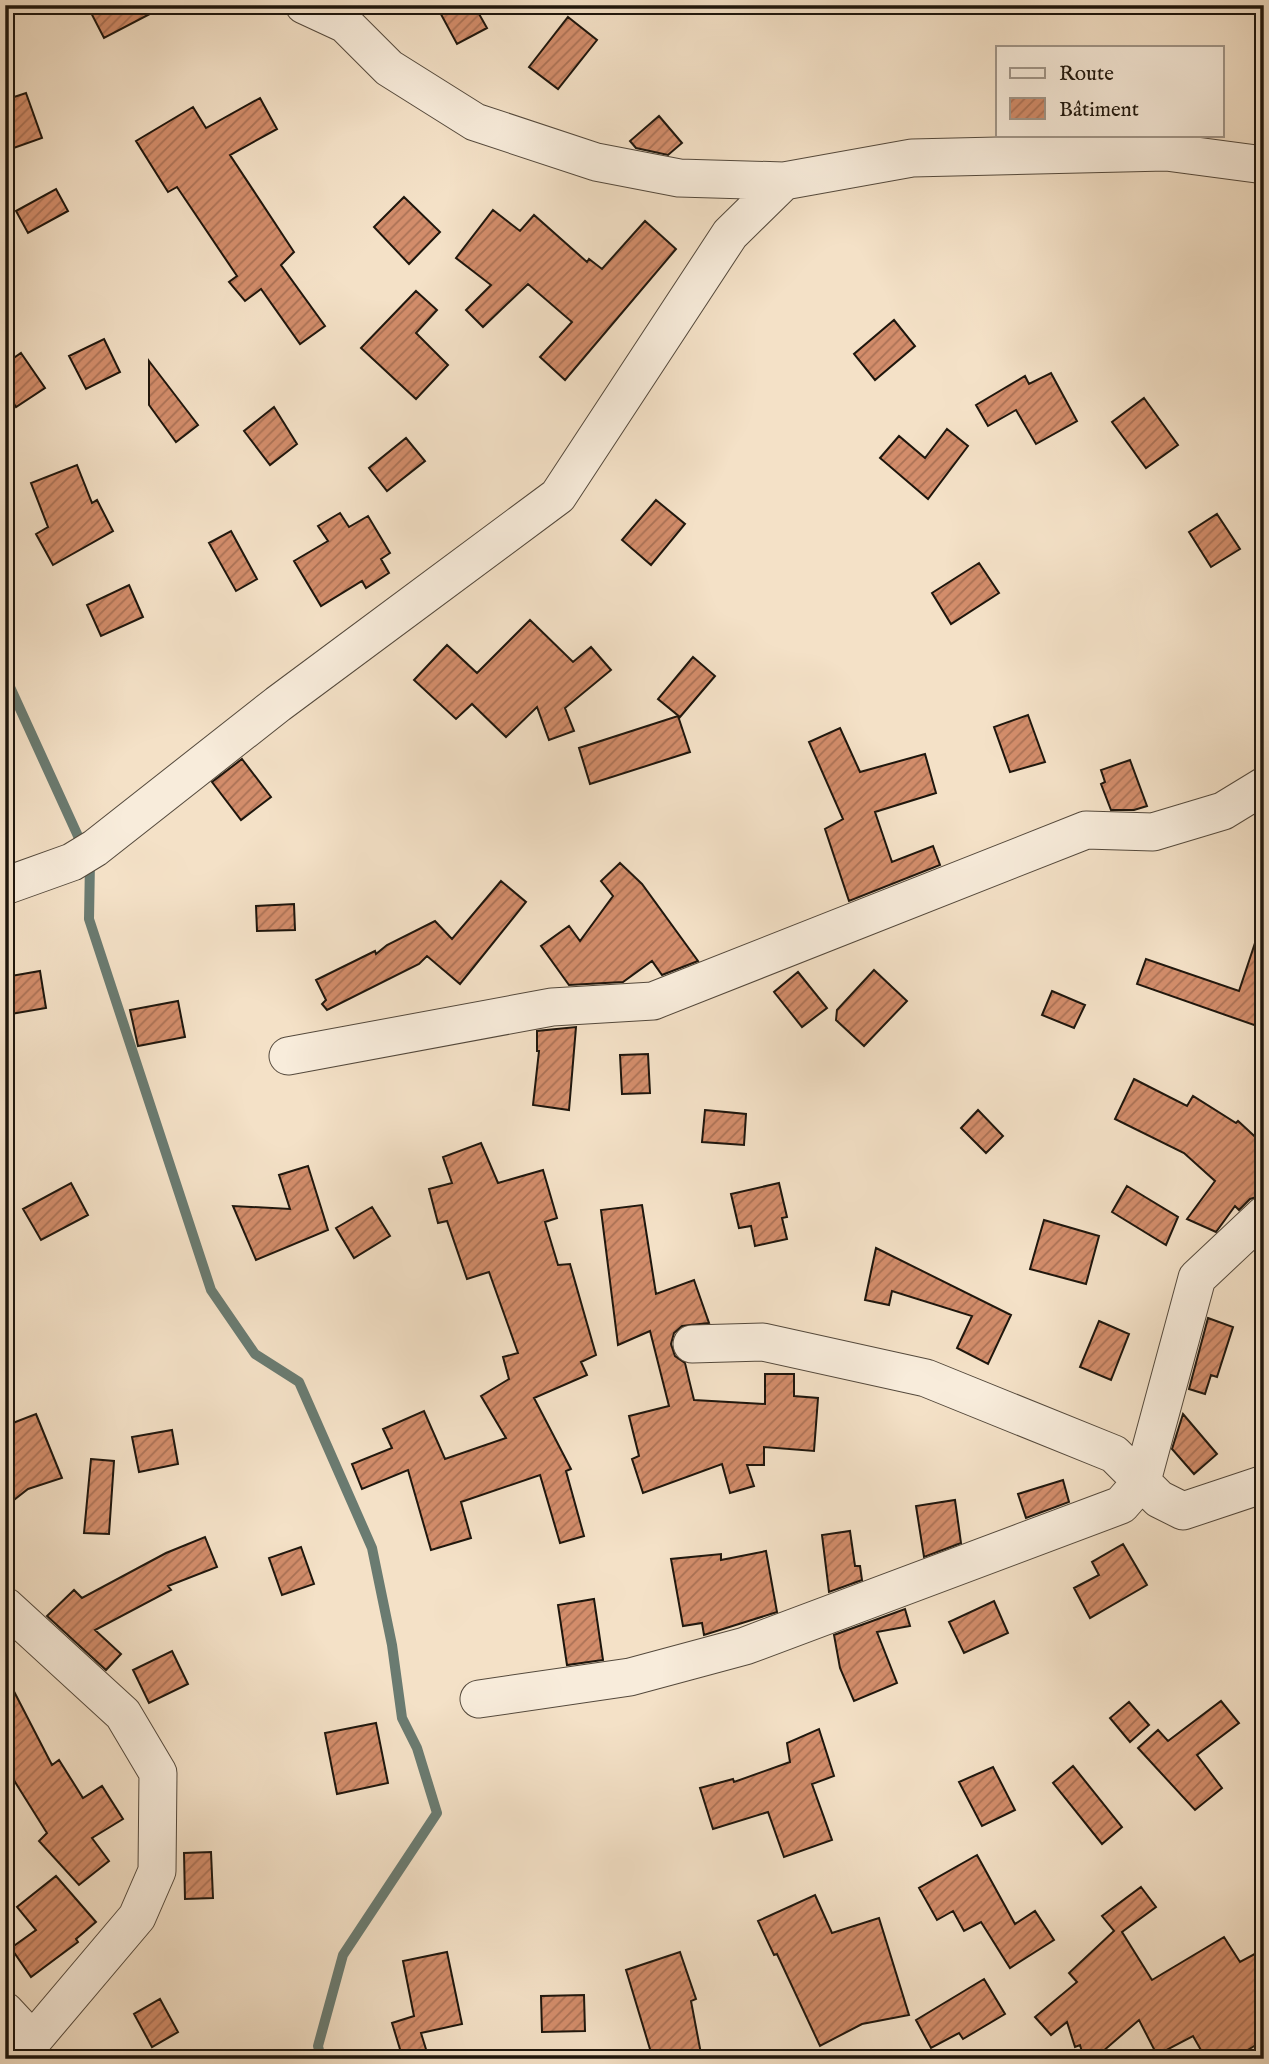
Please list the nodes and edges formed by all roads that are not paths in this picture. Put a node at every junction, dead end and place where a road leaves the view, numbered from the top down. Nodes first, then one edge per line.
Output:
1 (304, 5) edge
2 (1264, 164) edge
3 (784, 181) junction
4 (1264, 786) edge
5 (5, 886) edge
6 (288, 1056) dead end
7 (1264, 1215) edge
8 (692, 1344) dead end
9 (1142, 1481) junction
10 (1264, 1484) edge
11 (5, 1606) edge
12 (479, 1699) dead end
13 (5, 2011) edge
14 (25, 2050) edge

1 - 3 street
2 - 3 street
3 - 5 street
4 - 6 street
7 - 9 street
8 - 9 street
9 - 10 street
9 - 12 street
11 - 14 street
13 - 14 street

